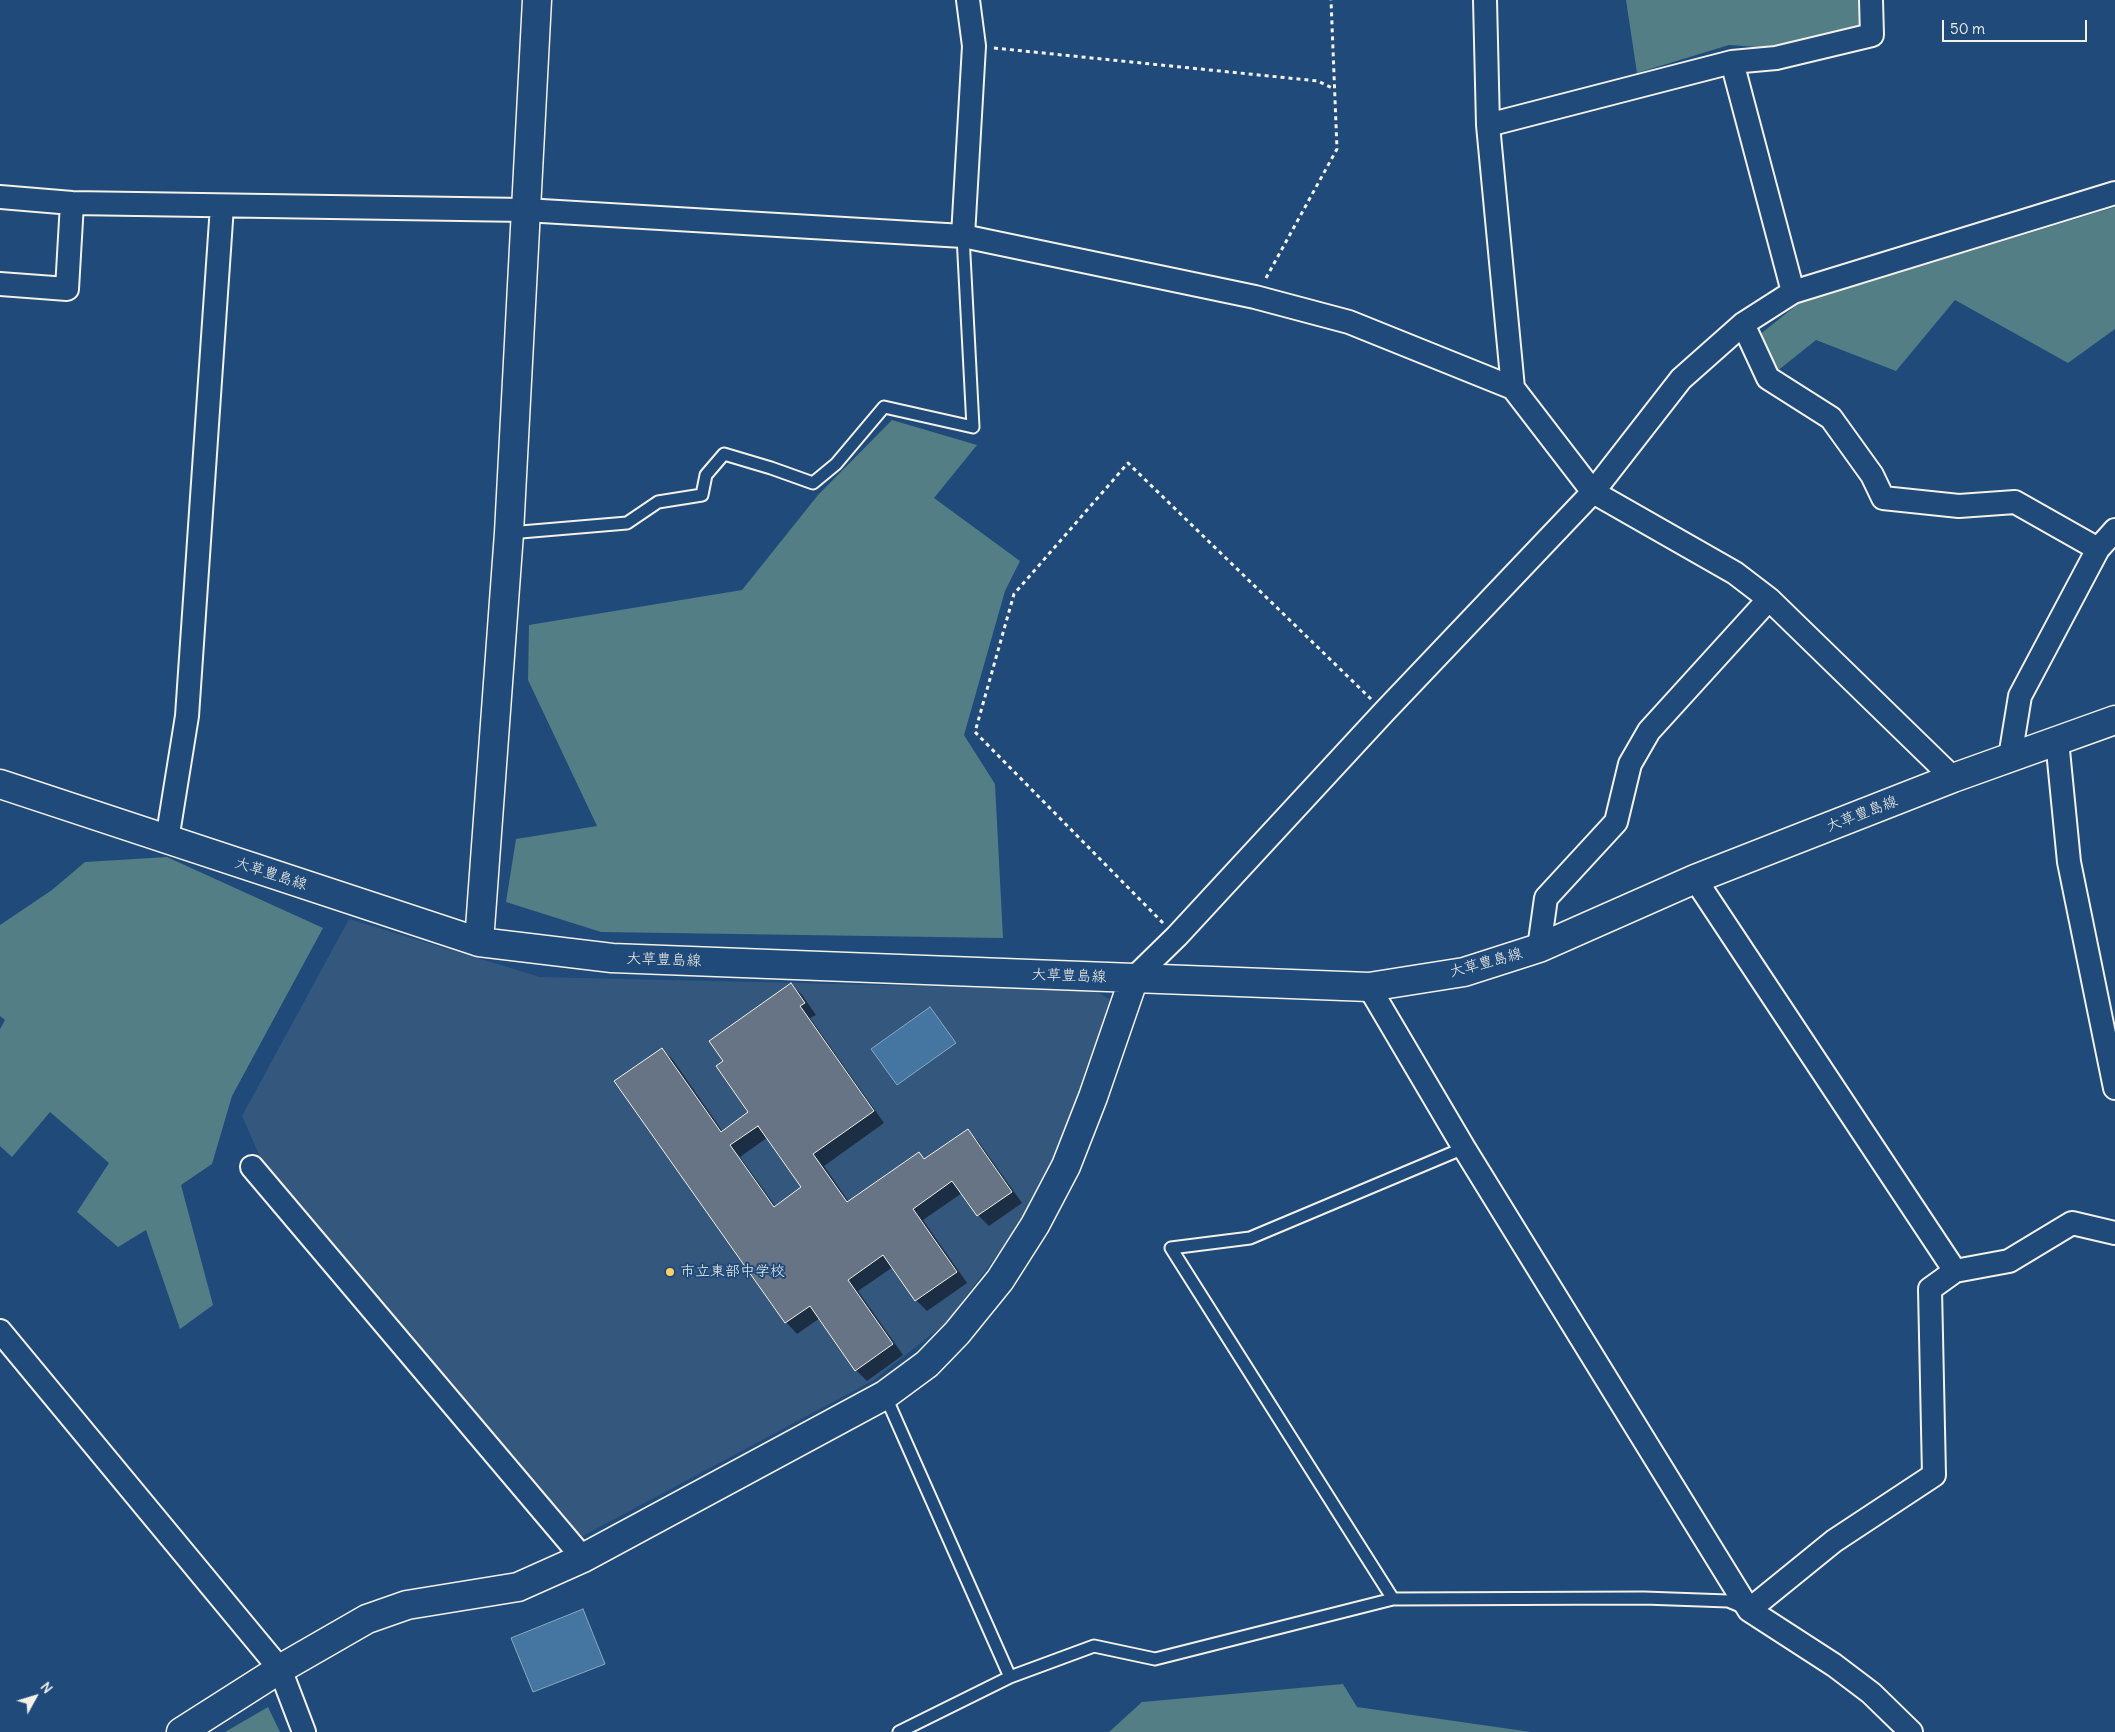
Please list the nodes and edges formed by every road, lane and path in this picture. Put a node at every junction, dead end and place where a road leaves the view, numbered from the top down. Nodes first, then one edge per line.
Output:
1 (537, 0) edge
2 (968, 0) edge
3 (1331, 0) edge
4 (1485, 0) edge
5 (1871, 0) edge
6 (974, 46) junction
7 (1732, 62) junction
8 (1334, 89) junction
9 (1488, 125) junction
10 (2115, 193) edge
11 (0, 197) edge
12 (72, 203) junction
13 (222, 206) junction
14 (525, 210) junction
15 (963, 236) junction
16 (0, 284) edge
17 (1793, 292) junction
18 (1255, 297) junction
19 (1743, 324) junction
20 (1513, 388) junction
21 (1593, 492) junction
22 (2115, 530) edge
23 (509, 533) junction
24 (2098, 549) junction
25 (1769, 599) junction
26 (1384, 712) junction
27 (2115, 720) edge
28 (2057, 740) junction
29 (2010, 757) junction
30 (1952, 778) junction
31 (0, 784) edge
32 (167, 840) junction
33 (1695, 879) junction
34 (1177, 936) junction
35 (479, 942) junction
36 (1539, 948) junction
37 (1134, 978) junction
38 (1369, 987) junction
39 (2115, 1088) edge
40 (1464, 1148) junction
41 (252, 1167) dead end
42 (2115, 1233) edge
43 (1955, 1271) junction
44 (0, 1332) edge
45 (885, 1395) junction
46 (583, 1558) junction
47 (1393, 1599) junction
48 (1749, 1610) junction
49 (280, 1669) junction
50 (1010, 1677) junction
51 (181, 1732) edge
52 (304, 1732) edge
53 (899, 1732) edge
54 (1912, 1732) edge

1 - 14 street
2 - 6 street
3 - 8 path
4 - 9 street
5 - 7 street
6 - 8 path
6 - 15 street
7 - 9 street
7 - 17 street
8 - 18 path
9 - 20 street
10 - 17 street
11 - 12 street
12 - 13 street
12 - 16 street
13 - 14 street
13 - 32 street
14 - 15 street
14 - 23 street
15 - 18 street
15 - 23 lane
17 - 19 street
18 - 20 street
19 - 21 street
19 - 24 street
20 - 21 street
21 - 25 street
21 - 26 street
22 - 24 street
23 - 35 street
24 - 29 street
25 - 30 street
25 - 36 street
26 - 34 street
26 - 34 path
27 - 28 street, 大草豊島線
28 - 29 street, 大草豊島線
28 - 39 street
29 - 30 street, 大草豊島線
30 - 33 street, 大草豊島線
31 - 32 street, 大草豊島線
32 - 35 street, 大草豊島線
33 - 36 street, 大草豊島線
33 - 43 street
34 - 37 street
35 - 37 street, 大草豊島線
36 - 38 street, 大草豊島線
37 - 38 street, 大草豊島線
37 - 45 street
38 - 40 street
40 - 47 lane
40 - 48 street
41 - 46 street
42 - 43 street
43 - 48 street
44 - 49 street
45 - 46 street
45 - 50 lane
46 - 49 street
47 - 48 lane
47 - 50 lane
48 - 54 street
49 - 51 street
49 - 52 street
50 - 53 lane

